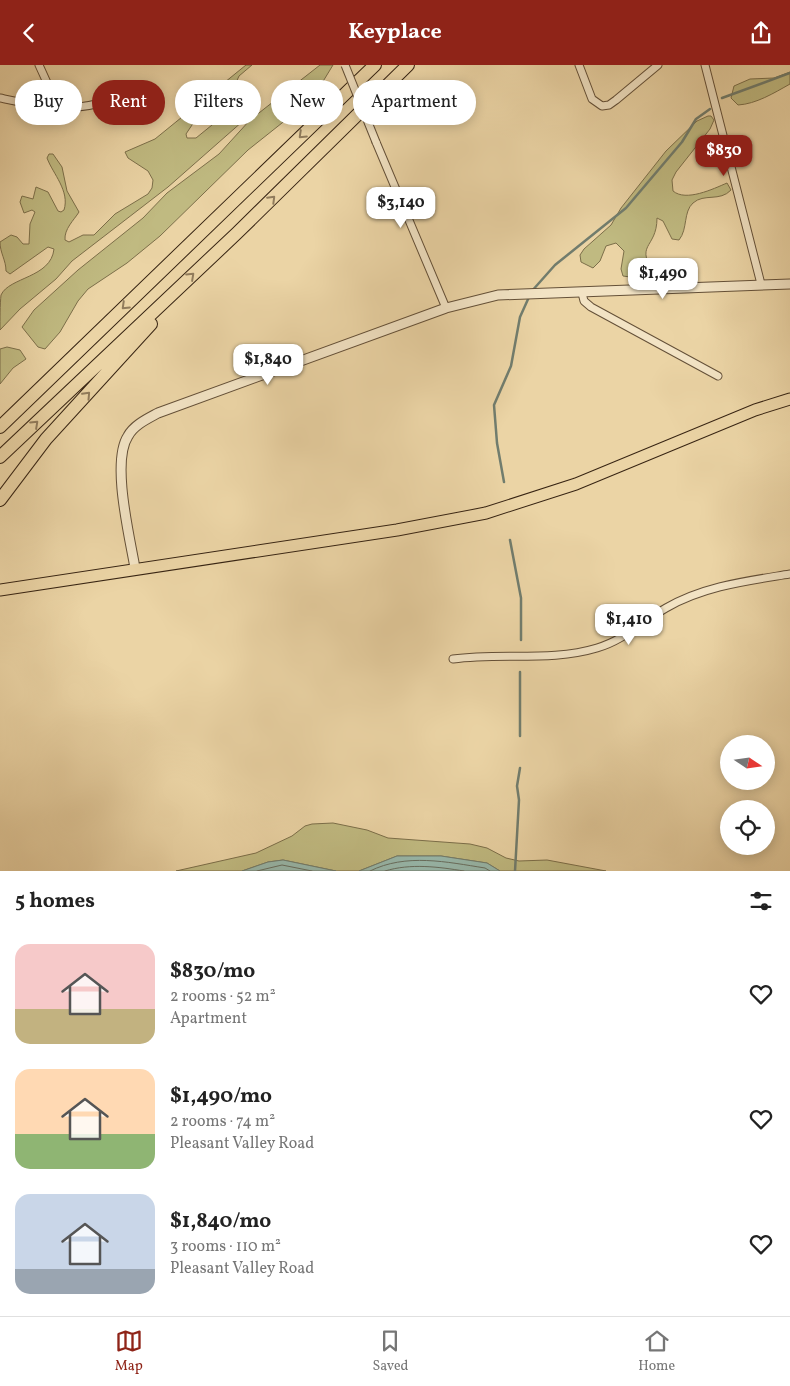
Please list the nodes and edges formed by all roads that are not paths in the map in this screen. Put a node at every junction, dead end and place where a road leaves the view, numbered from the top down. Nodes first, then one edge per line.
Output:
1 (39, 65) edge
2 (346, 65) edge
3 (375, 65) edge
4 (408, 65) edge
5 (579, 65) edge
6 (658, 65) edge
7 (705, 65) edge
8 (46, 80) edge
9 (0, 98) edge
10 (15, 101) edge
11 (761, 284) junction
12 (790, 284) edge
13 (582, 293) junction
14 (168, 298) junction
15 (446, 308) junction
16 (718, 376) dead end
17 (790, 399) edge
18 (20, 407) junction
19 (0, 417) edge
20 (0, 427) edge
21 (0, 457) edge
22 (0, 500) edge
23 (135, 568) junction
24 (790, 574) edge
25 (0, 590) edge
26 (453, 659) dead end

1 - 8 street
2 - 15 street, bridge
3 -> 18 highway
14 -> 4 highway
5 - 6 street
7 - 11 street
9 - 10 street
11 - 12 street
11 - 13 street
13 - 15 street
13 - 16 street
21 -> 14 highway
22 -> 14 highway
15 - 23 street
17 - 23 main road
18 - 19 highway
18 - 20 highway
23 - 25 main road
24 - 26 street

